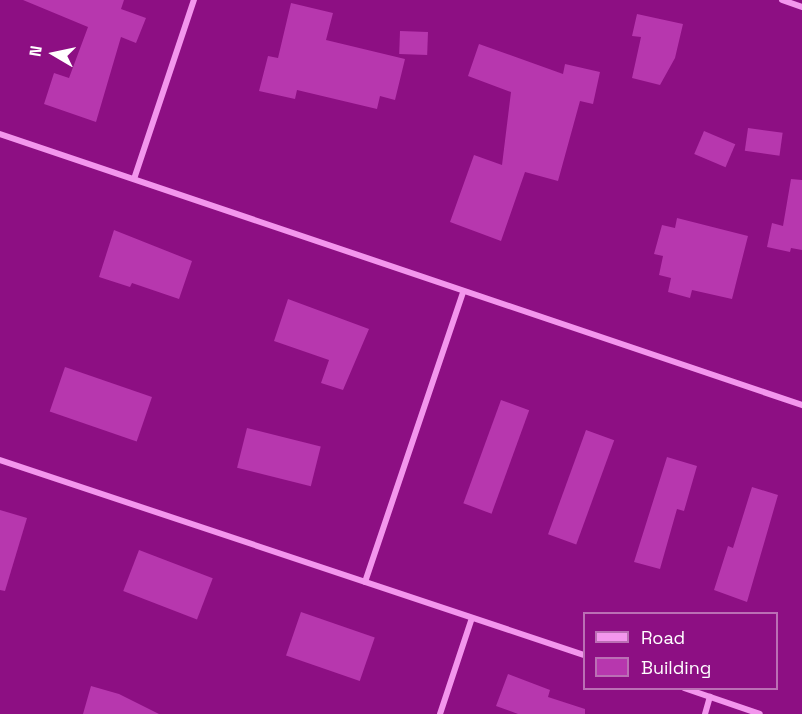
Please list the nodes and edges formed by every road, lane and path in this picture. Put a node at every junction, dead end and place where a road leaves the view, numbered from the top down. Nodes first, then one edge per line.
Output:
1 (194, 0) edge
2 (782, 0) edge
3 (802, 7) edge
4 (0, 134) edge
5 (134, 179) junction
6 (463, 292) junction
7 (802, 405) edge
8 (0, 460) edge
9 (365, 582) junction
10 (472, 618) junction
11 (583, 654) edge
12 (690, 690) edge
13 (710, 697) junction
14 (440, 714) edge
15 (705, 714) edge
16 (760, 714) edge

1 - 5 street
2 - 3 street
4 - 5 street
5 - 6 street
6 - 7 street
6 - 9 street
8 - 9 street
9 - 10 street
10 - 11 street
10 - 14 street
12 - 13 street
13 - 15 street
13 - 16 street

